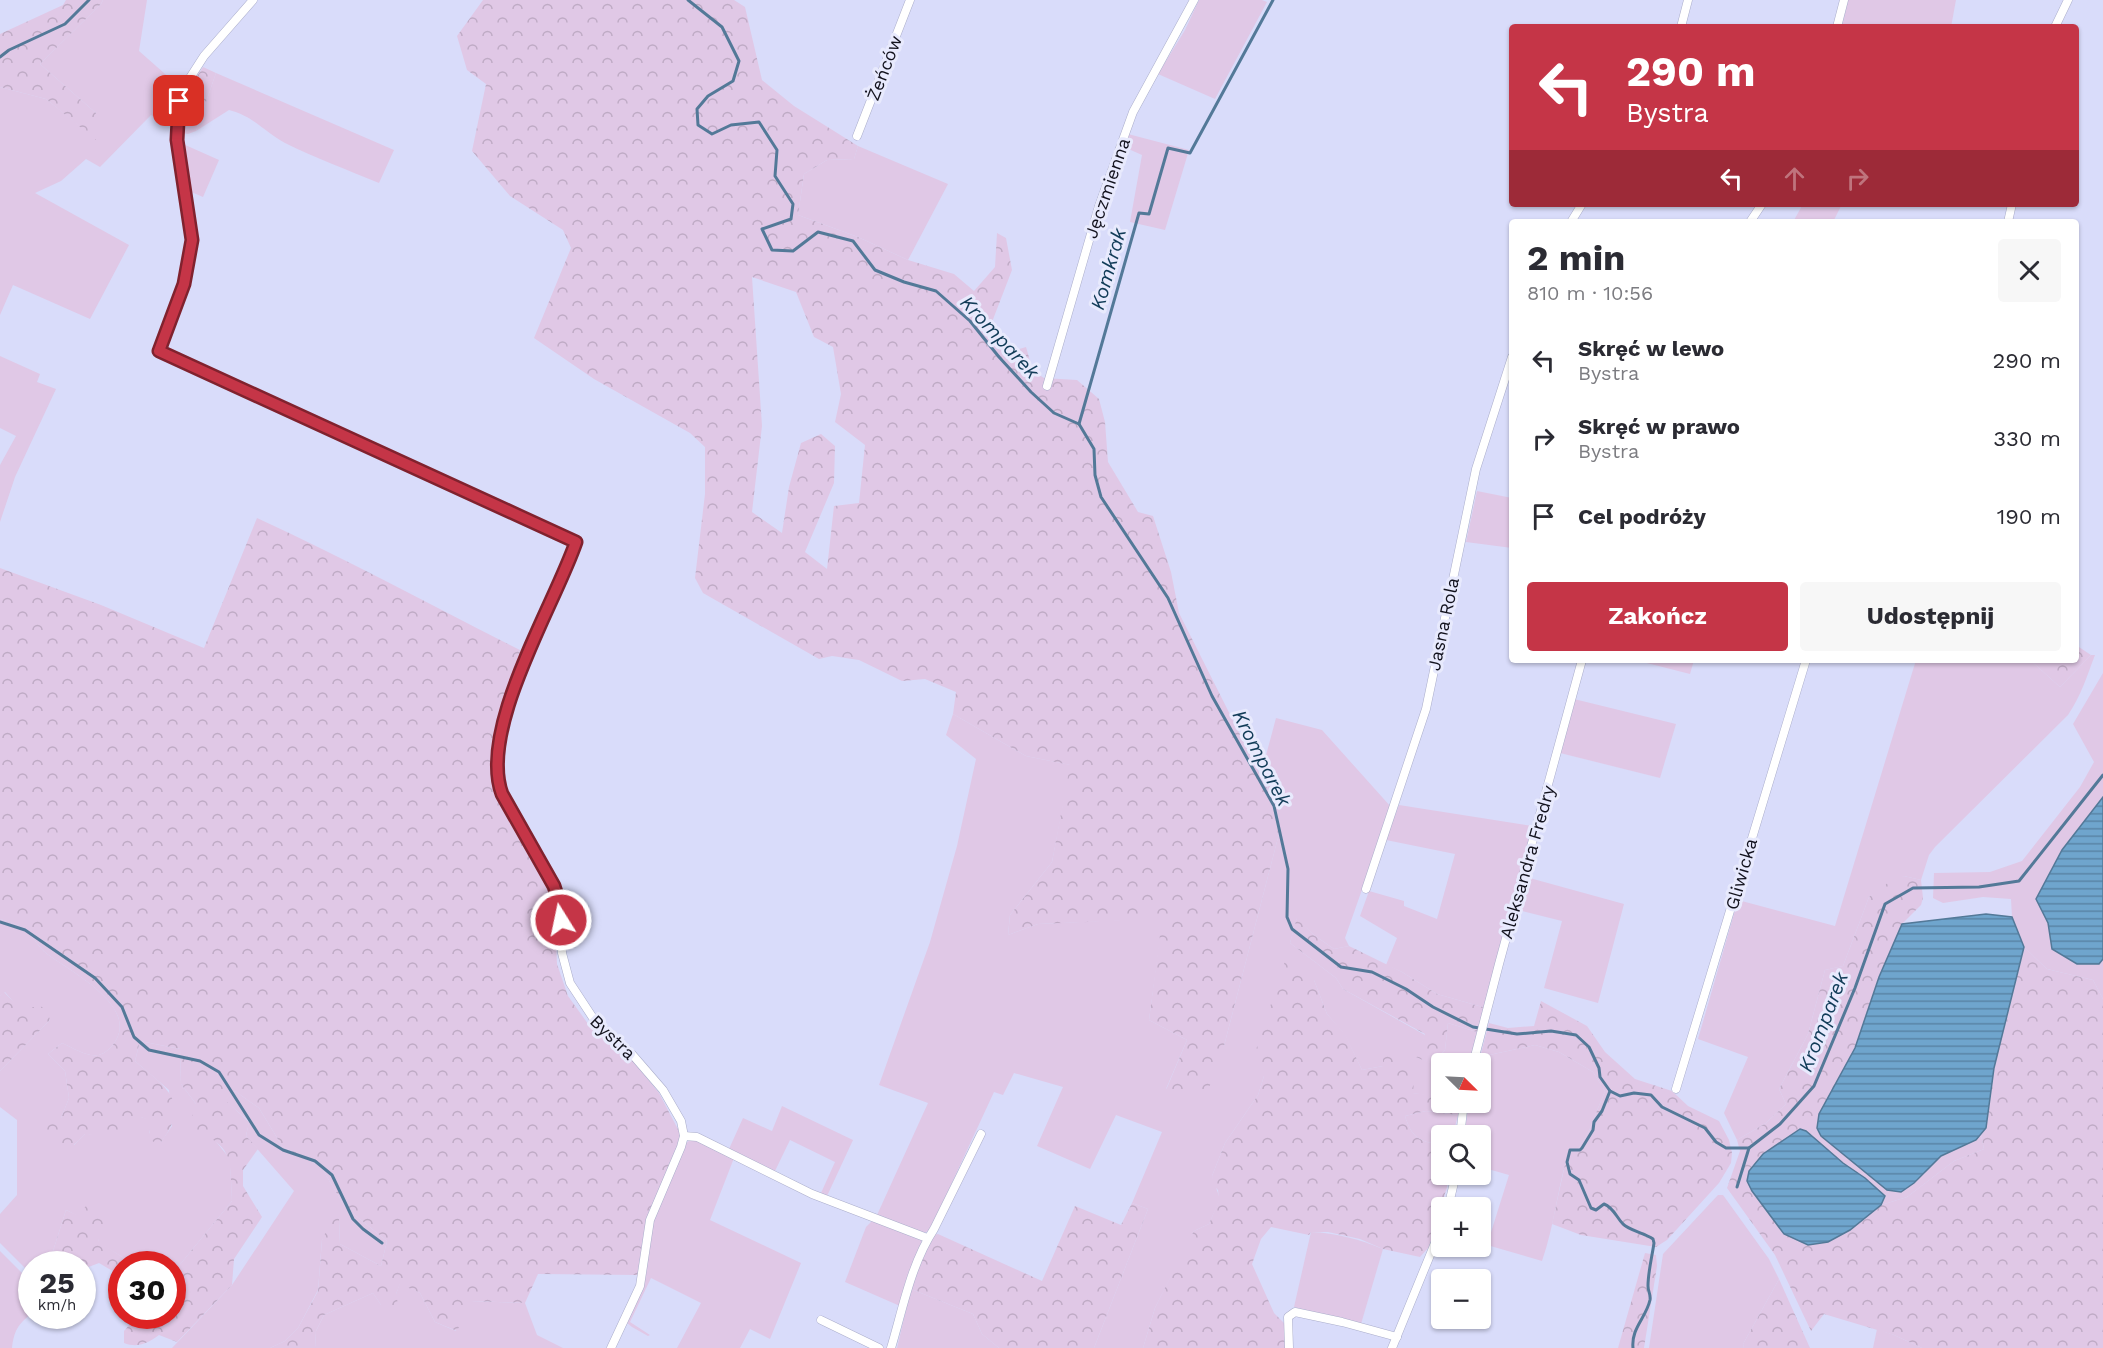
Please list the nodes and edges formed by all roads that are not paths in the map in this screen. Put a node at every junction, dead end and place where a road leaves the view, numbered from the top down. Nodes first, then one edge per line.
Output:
1 (253, 0) edge
2 (910, 0) edge
3 (1194, 0) edge
4 (1688, 0) edge
5 (1844, 0) edge
6 (2068, 0) edge
7 (1682, 24) edge
8 (1838, 24) edge
9 (2056, 24) edge
10 (857, 136) dead end
11 (1509, 366) edge
12 (1047, 386) dead end
13 (1581, 663) edge
14 (1805, 663) edge
15 (1366, 889) dead end
16 (1476, 1053) edge
17 (1676, 1089) dead end
18 (981, 1134) dead end
19 (684, 1136) junction
20 (927, 1238) junction
21 (1431, 1253) edge
22 (821, 1320) dead end
23 (1397, 1338) junction
24 (611, 1348) edge
25 (879, 1348) edge
26 (891, 1348) edge
27 (1289, 1348) edge
28 (1392, 1348) edge

1 - 19 street, Bystra
2 - 10 street, Żeńców
3 - 12 street, Jęczmienna
4 - 7 street
5 - 8 street
6 - 9 street
11 - 15 street, Jasna Rola
13 - 16 street, Aleksandra Fredry
14 - 17 street, Gliwicka
18 - 20 street
19 - 20 street
19 - 24 street
20 - 26 street
21 - 23 street
22 - 25 street
23 - 27 street
23 - 28 street

